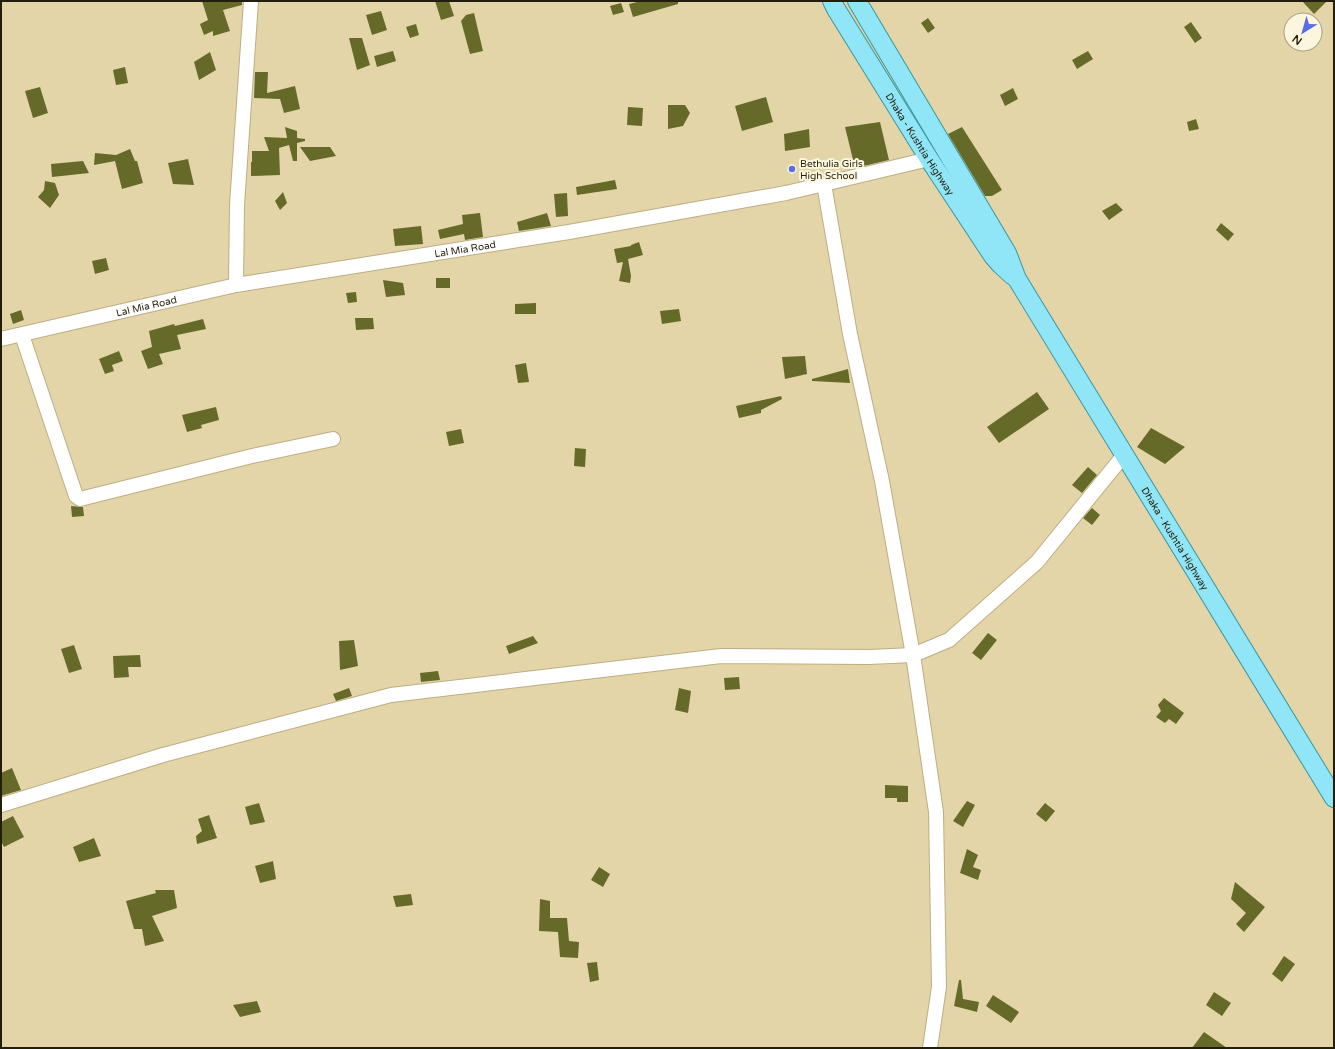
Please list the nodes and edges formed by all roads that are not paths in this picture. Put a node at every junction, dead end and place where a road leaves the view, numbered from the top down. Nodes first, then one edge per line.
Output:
1 (251, 1) edge
2 (832, 1) edge
3 (857, 1) edge
4 (929, 160) junction
5 (824, 184) junction
6 (1017, 279) junction
7 (236, 285) junction
8 (22, 334) junction
9 (1, 339) edge
10 (333, 439) dead end
11 (1124, 455) junction
12 (913, 655) junction
13 (1334, 798) edge
14 (1, 805) edge
15 (930, 1048) edge

1 - 7 street
2 - 4 main road, Dhaka - Kushtia Highway
3 - 6 main road, Dhaka - Kushtia Highway
4 - 5 street, Lal Mia Road
4 - 6 main road, Dhaka - Kushtia Highway
5 - 7 street, Lal Mia Road
5 - 12 street
6 - 11 main road, Dhaka - Kushtia Highway
7 - 8 street, Lal Mia Road
8 - 9 street, Lal Mia Road
8 - 10 street
11 - 12 street
11 - 13 main road, Dhaka - Kushtia Highway
12 - 14 street
12 - 15 street

